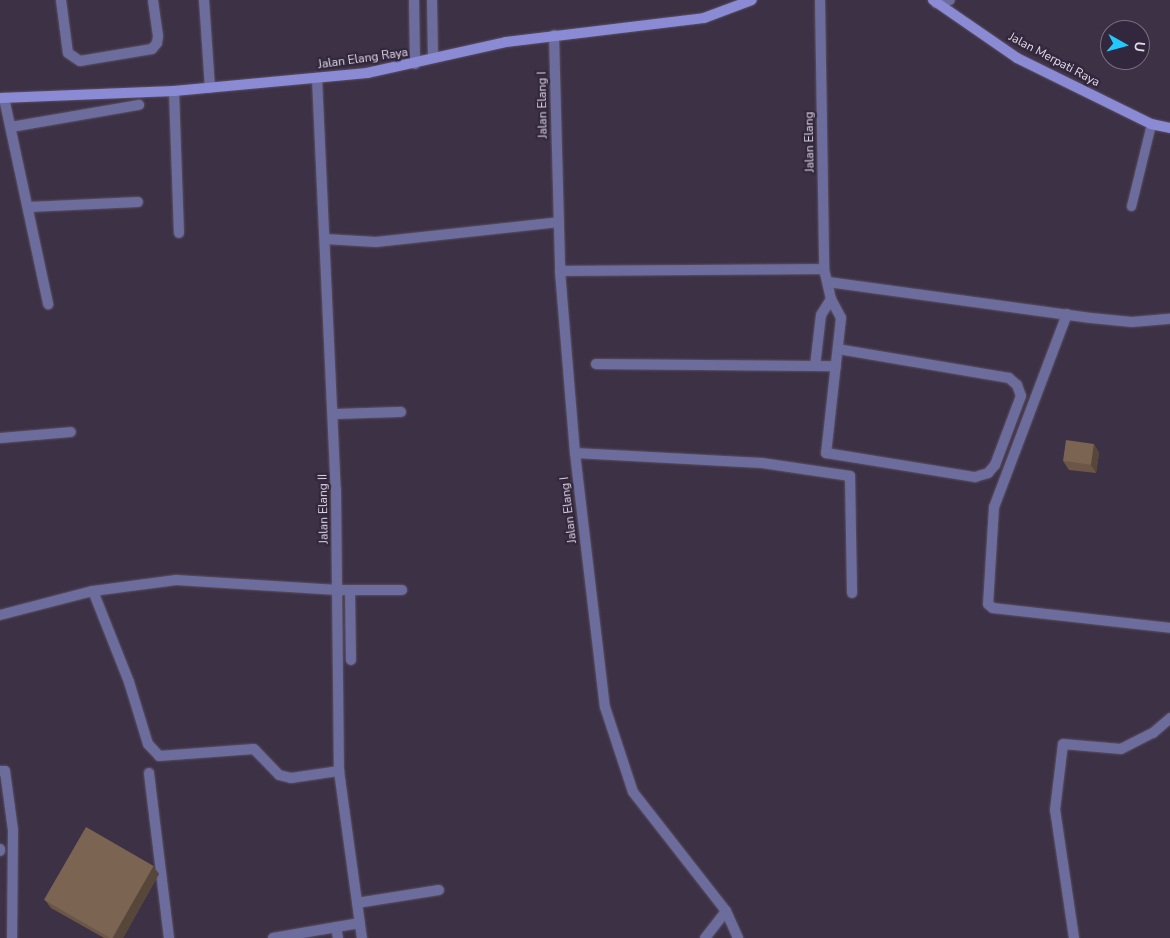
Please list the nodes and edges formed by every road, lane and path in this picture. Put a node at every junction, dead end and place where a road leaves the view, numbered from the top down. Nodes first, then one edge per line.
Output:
1 (61, 0) edge
2 (153, 0) edge
3 (204, 0) edge
4 (414, 0) edge
5 (432, 0) edge
6 (752, 0) edge
7 (820, 0) edge
8 (950, 0) edge
9 (934, 2) edge
10 (554, 34) junction
11 (433, 58) junction
12 (415, 64) junction
13 (317, 78) junction
14 (210, 88) junction
15 (174, 91) junction
16 (2, 98) edge
17 (139, 105) dead end
18 (1151, 124) junction
19 (11, 127) junction
20 (1170, 128) edge
21 (138, 202) dead end
22 (1131, 206) dead end
23 (30, 207) junction
24 (559, 222) junction
25 (179, 233) dead end
26 (326, 239) junction
27 (824, 269) junction
28 (560, 270) junction
29 (828, 282) junction
30 (831, 299) junction
31 (48, 304) dead end
32 (1067, 314) junction
33 (1170, 319) edge
34 (838, 349) junction
35 (596, 364) dead end
36 (815, 366) junction
37 (836, 366) junction
38 (401, 412) dead end
39 (333, 414) junction
40 (71, 432) dead end
41 (0, 438) edge
42 (575, 453) junction
43 (338, 590) junction
44 (350, 590) junction
45 (402, 590) dead end
46 (93, 591) junction
47 (852, 593) dead end
48 (0, 615) edge
49 (1170, 628) edge
50 (351, 660) dead end
51 (1170, 718) edge
52 (0, 770) edge
53 (339, 771) junction
54 (149, 773) dead end
55 (439, 890) dead end
56 (357, 903) junction
57 (726, 911) junction
58 (360, 923) junction
59 (336, 927) junction
60 (12, 938) edge
61 (169, 938) edge
62 (273, 938) edge
63 (338, 938) edge
64 (362, 938) edge
65 (706, 938) edge
66 (738, 938) edge
67 (1074, 938) edge

1 - 2 street
3 - 14 street
4 - 12 street
5 - 11 street
6 - 10 street, Jalan Elang Raya
7 - 27 street, Jalan Elang
8 - 9 street
9 - 18 street, Jalan Merpati Raya
10 - 11 street, Jalan Elang Raya
10 - 24 street, Jalan Elang I
11 - 12 street, Jalan Elang Raya
12 - 13 street, Jalan Elang Raya
13 - 14 street, Jalan Elang Raya
13 - 26 street, Jalan Elang II
14 - 15 street, Jalan Elang Raya
15 - 16 street, Jalan Elang Raya
15 - 25 street
16 - 19 street
17 - 19 street
18 - 20 street, Jalan Merpati Raya
18 - 22 lane
19 - 23 street
21 - 23 street
23 - 31 street
24 - 26 street
24 - 28 street, Jalan Elang I
26 - 39 street, Jalan Elang II
27 - 28 street
27 - 29 street, Jalan Elang
28 - 42 street, Jalan Elang I
29 - 30 street, Jalan Elang
29 - 32 street
30 - 34 street, Jalan Elang
30 - 36 street
32 - 33 street
32 - 49 street
34 - 37 street, Jalan Elang
34 - 37 street, Jalan Elang
35 - 36 street
36 - 37 street
38 - 39 street
39 - 43 street, Jalan Elang II
40 - 41 street
42 - 47 street
42 - 57 street, Jalan Elang I
43 - 44 street
43 - 46 street
43 - 53 street, Jalan Elang II
44 - 45 street
44 - 50 street
46 - 48 street
46 - 53 street
51 - 67 street
52 - 60 street
53 - 56 street, Jalan Elang II
54 - 61 street
55 - 56 street
56 - 58 street, Jalan Elang II
57 - 65 street
57 - 66 street, Jalan Elang I
58 - 59 street
58 - 64 street, Jalan Elang II
59 - 62 street
59 - 63 street

